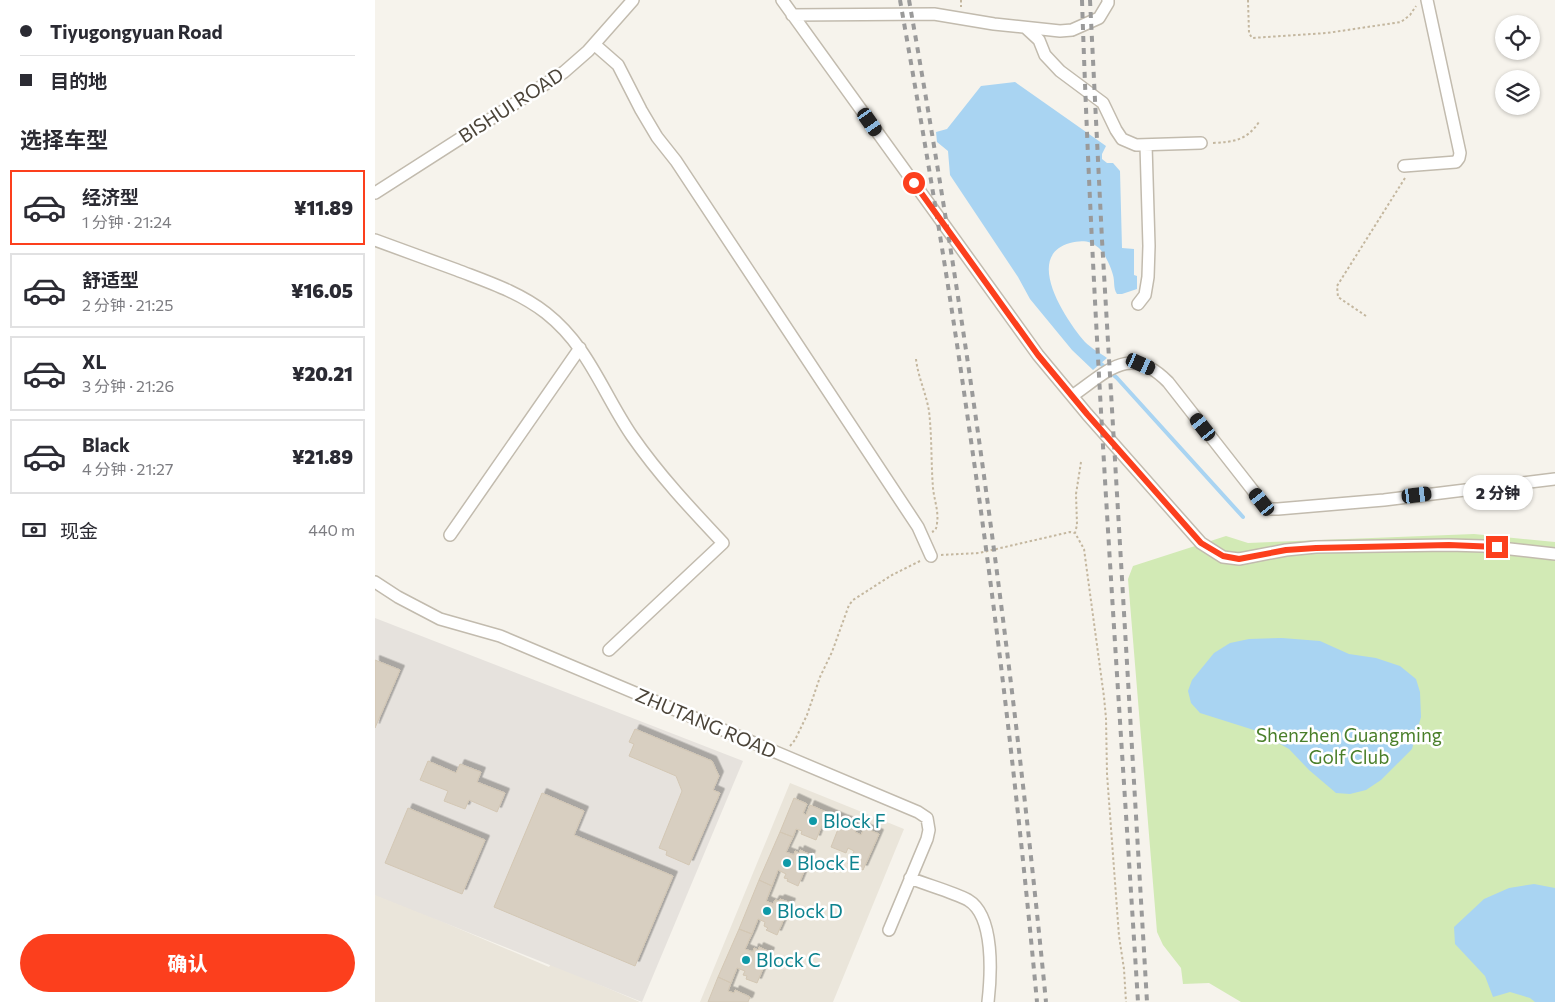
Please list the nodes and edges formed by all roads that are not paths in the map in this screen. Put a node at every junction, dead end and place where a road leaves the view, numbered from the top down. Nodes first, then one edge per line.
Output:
1 (633, 0) edge
2 (781, 0) edge
3 (1108, 0) edge
4 (1424, 1) edge
5 (792, 15) junction
6 (1026, 28) junction
7 (594, 44) junction
8 (1201, 143) road end
9 (1145, 145) junction
10 (1409, 165) road end
11 (375, 193) edge
12 (375, 240) edge
13 (1138, 304) dead end
14 (580, 348) junction
15 (1072, 396) junction
16 (1555, 479) edge
17 (449, 535) dead end
18 (1555, 554) edge
19 (931, 556) road end
20 (375, 582) edge
21 (609, 650) dead end
22 (910, 878) junction
23 (889, 930) dead end
24 (988, 1002) edge

1 - 7 street, BISHUI ROAD
2 - 5 street
3 - 6 street
4 - 10 street
5 - 6 street
5 - 15 street
6 - 9 street
7 - 11 street, BISHUI ROAD
7 - 19 street
8 - 9 street
9 - 13 street
12 - 14 street
14 - 17 street
14 - 21 street
15 - 16 street
15 - 18 street
20 - 22 street, ZHUTANG ROAD
22 - 23 street, ZHUTANG ROAD
22 - 24 street

